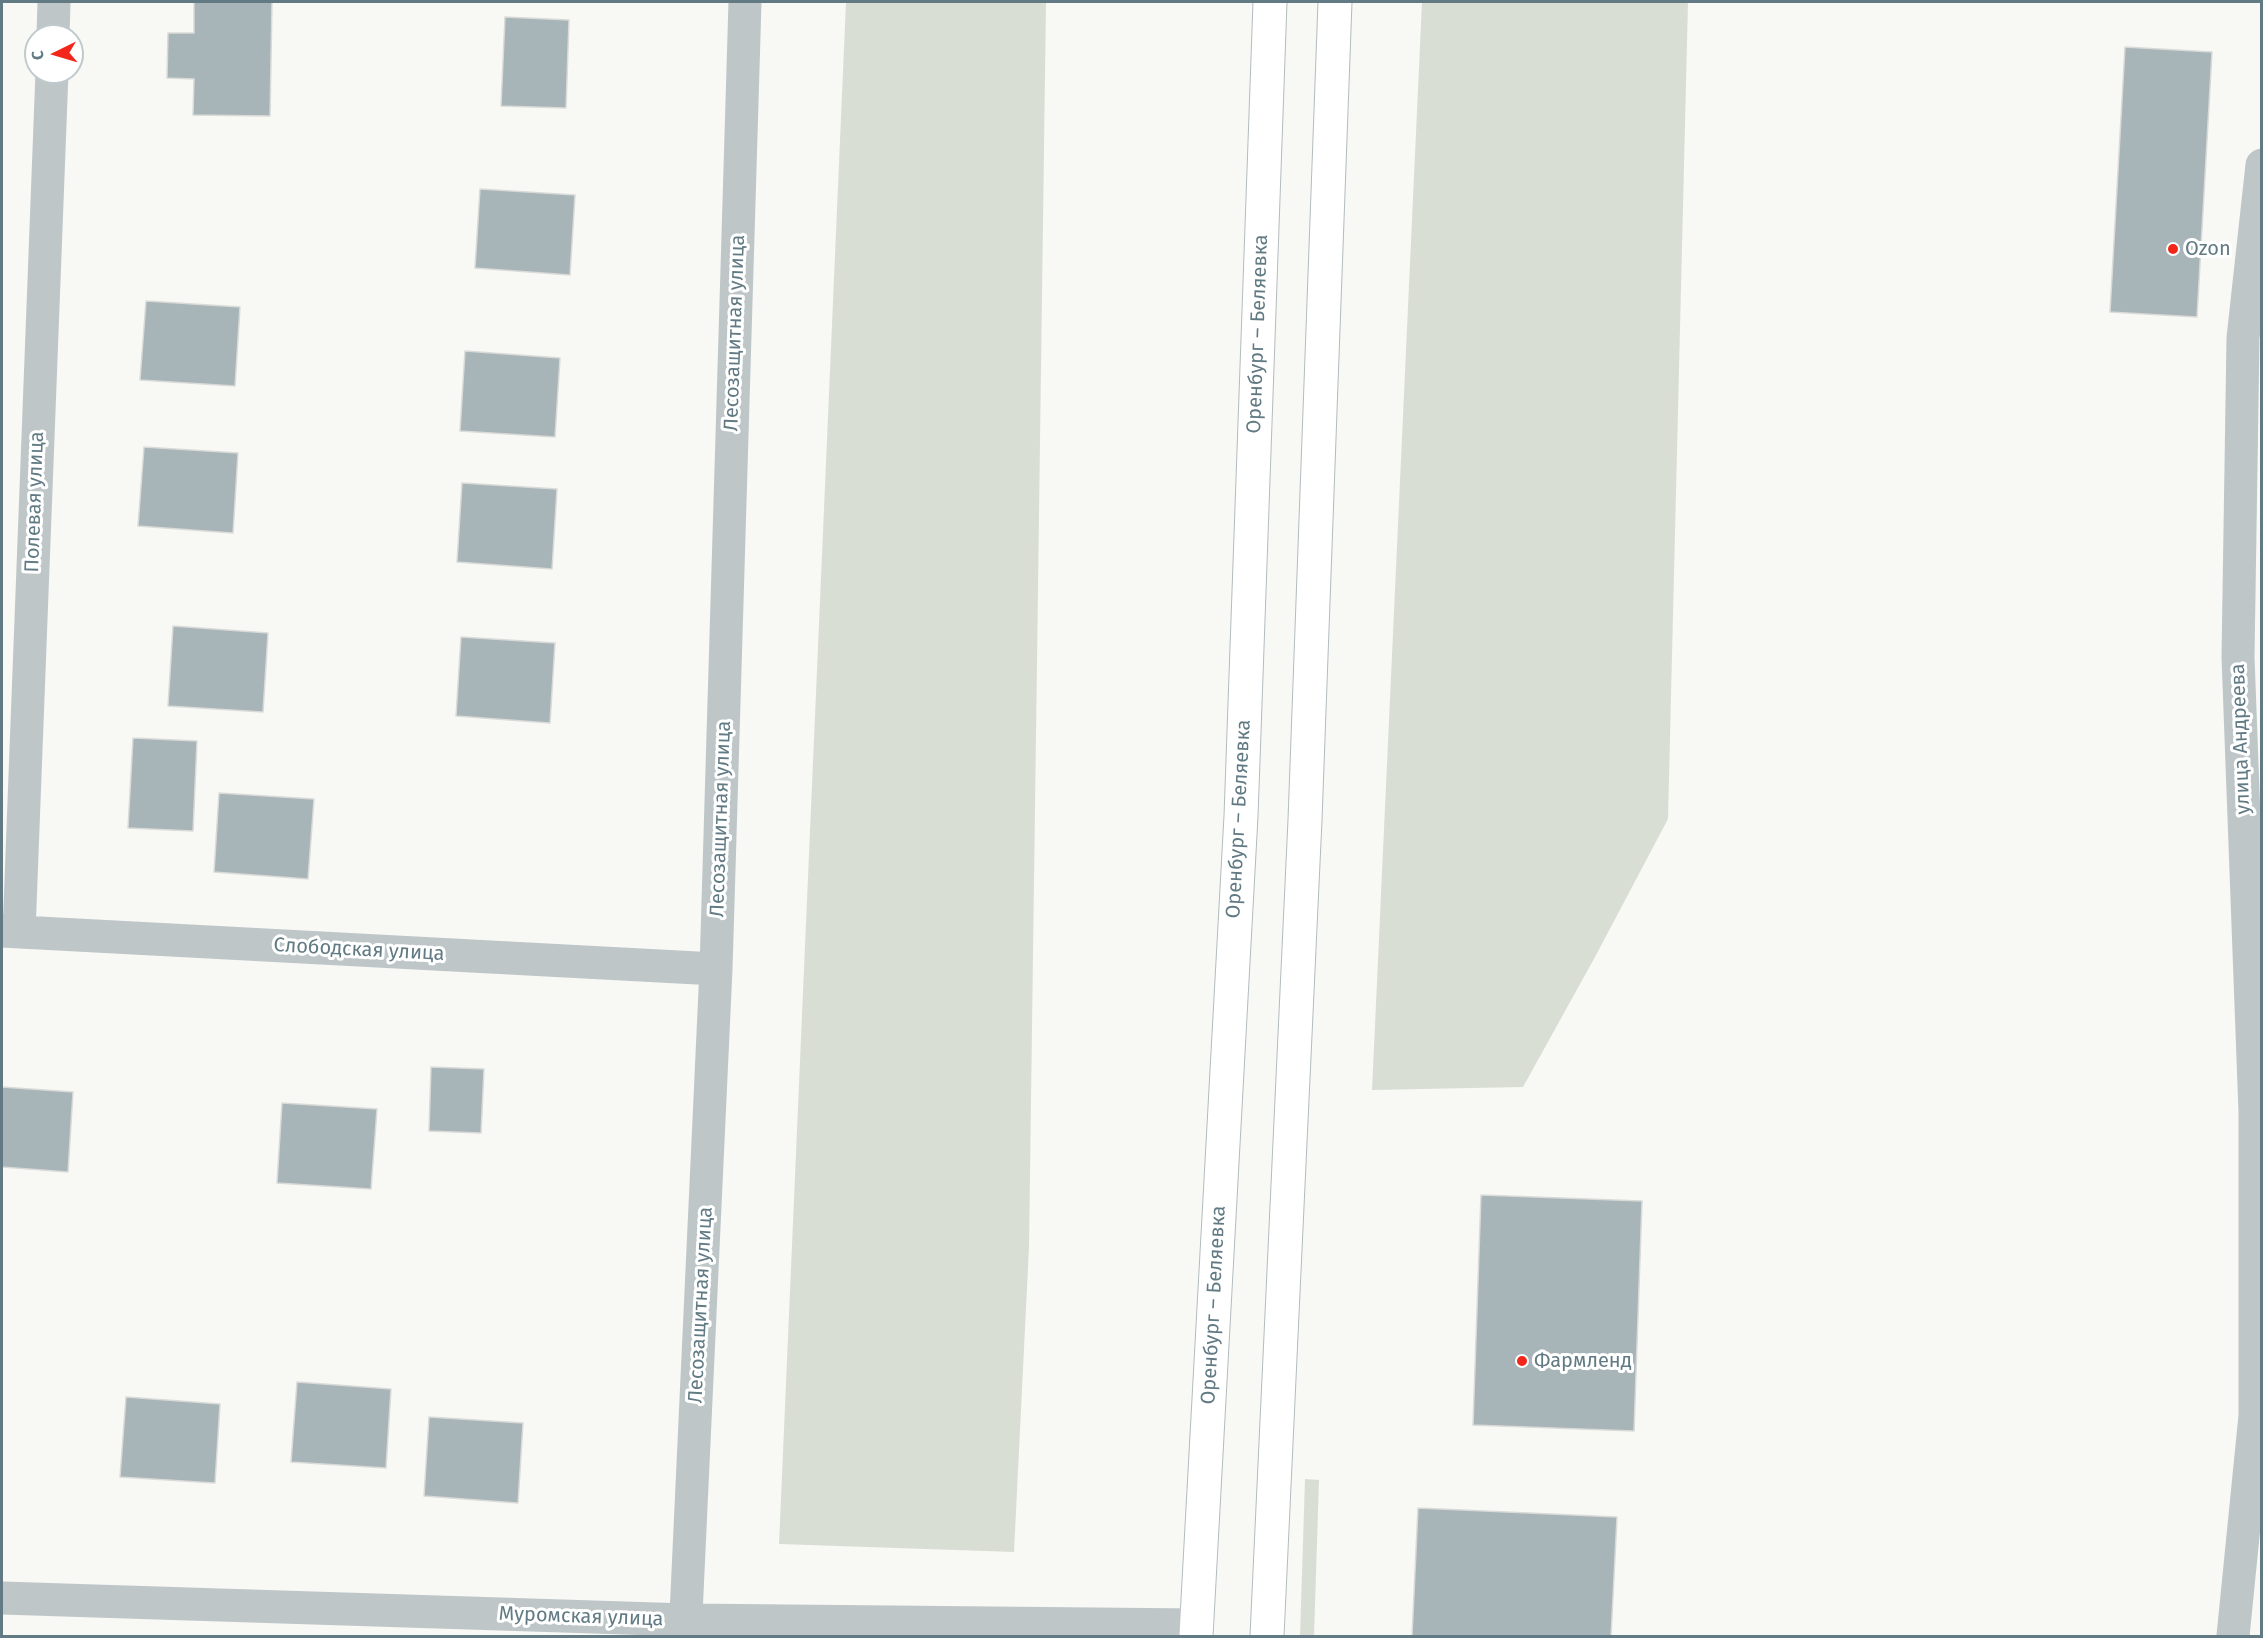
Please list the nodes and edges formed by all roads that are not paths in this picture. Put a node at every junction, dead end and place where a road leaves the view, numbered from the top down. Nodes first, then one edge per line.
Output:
1 (54, 2) edge
2 (745, 2) edge
3 (1270, 2) edge
4 (1335, 2) edge
5 (53, 24) edge
6 (51, 84) edge
7 (2262, 165) edge
8 (2252, 338) edge
9 (10, 931) edge
10 (716, 969) junction
11 (2256, 986) edge
12 (2, 1598) edge
13 (686, 1628) edge
14 (1196, 1631) edge
15 (1267, 1636) edge
16 (2233, 1636) edge

1 - 5 street
2 - 10 street, Лесозащитная улица
3 - 14 main road, Оренбург – Беляевка
4 - 15 main road
6 - 9 street, Полевая улица
7 - 8 street, улица Андреева
8 - 11 street, улица Андреева
9 - 10 street, Слободская улица
10 - 13 street, Лесозащитная улица
11 - 16 street, улица Андреева
12 - 13 street, Муромская улица
13 - 14 street, Муромская улица

